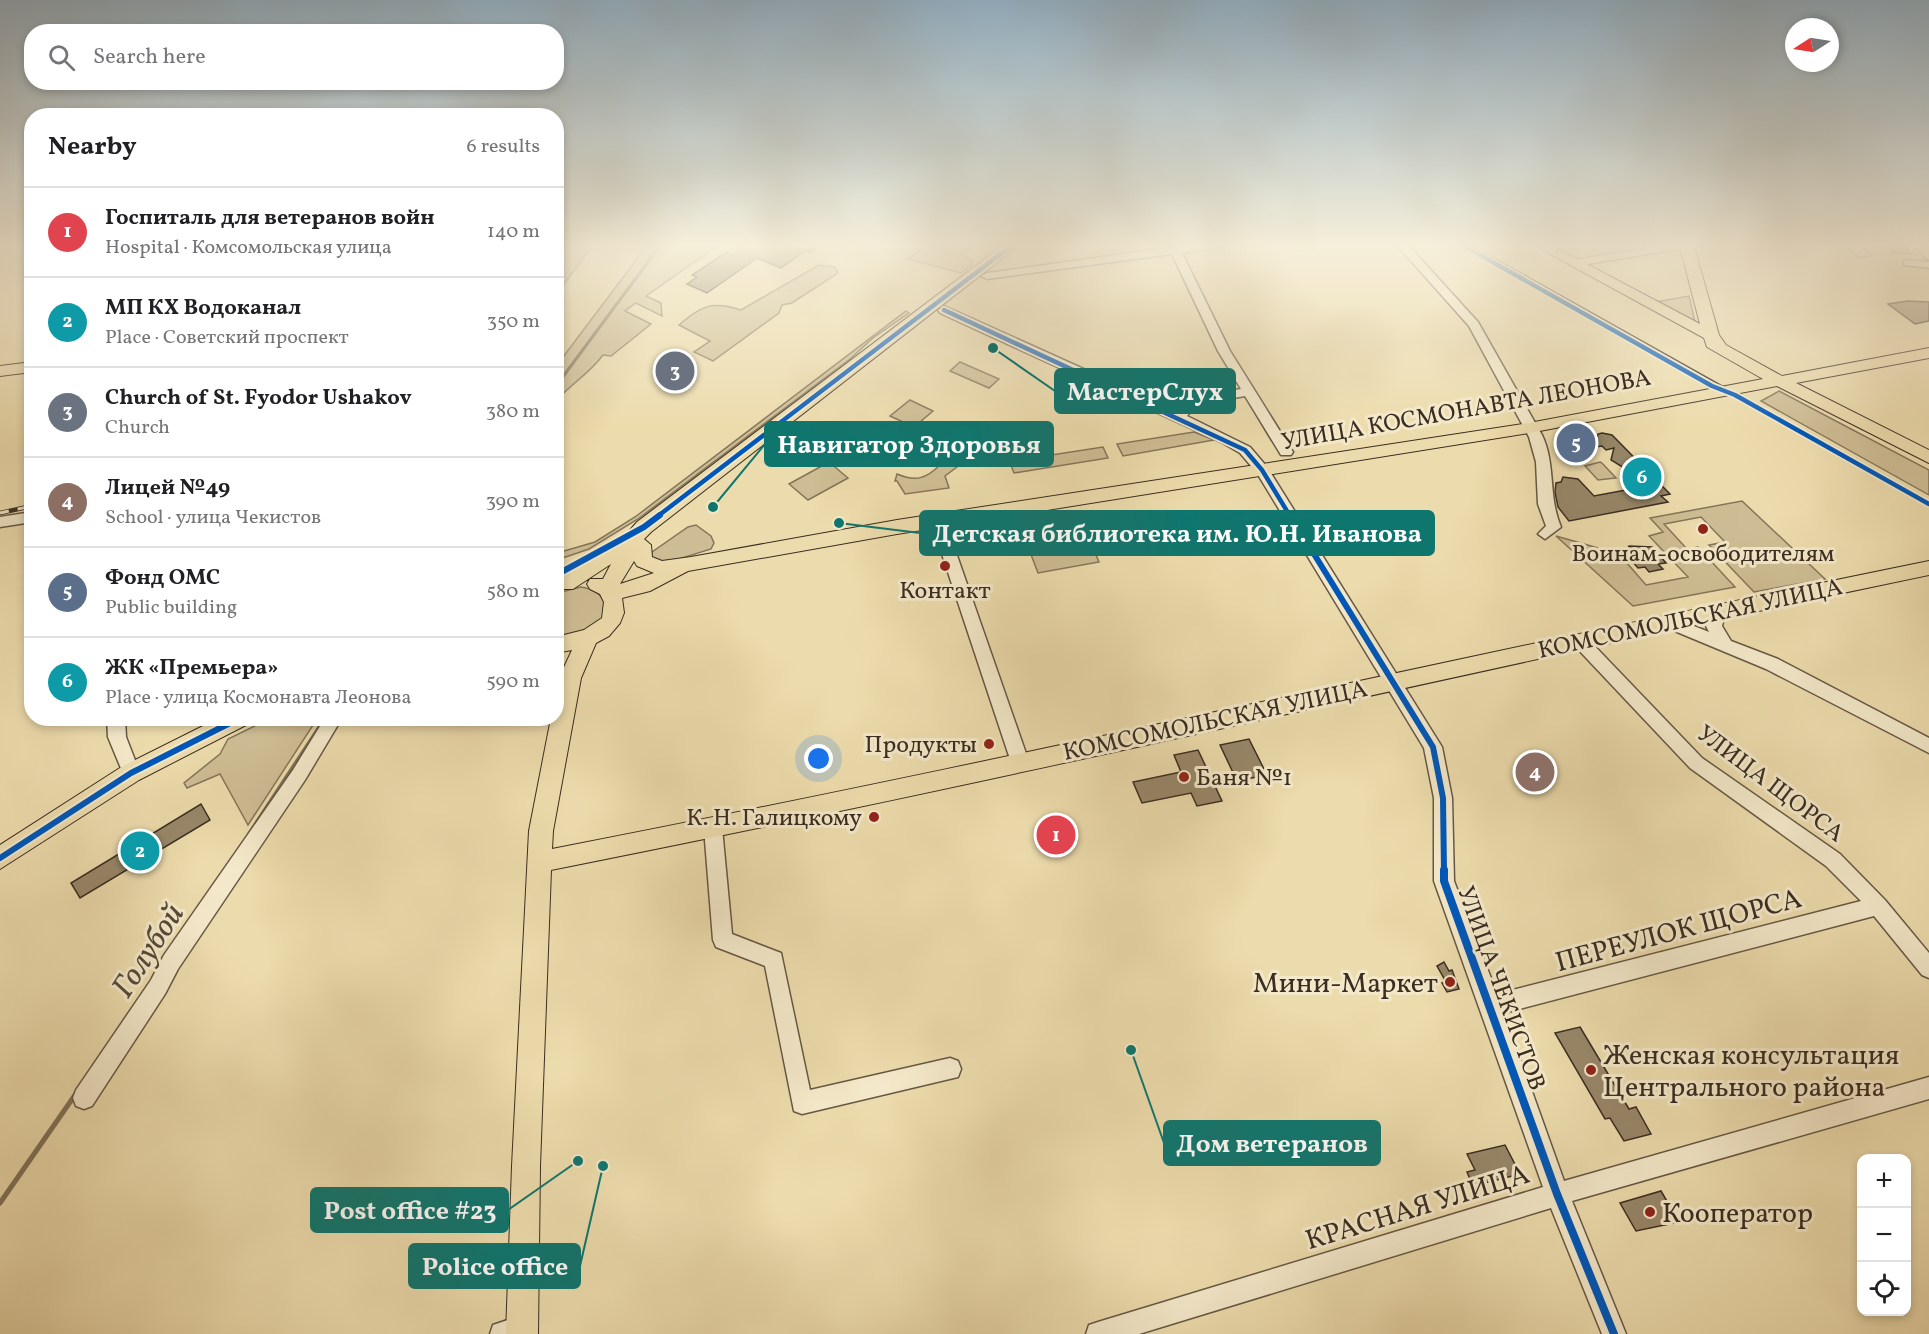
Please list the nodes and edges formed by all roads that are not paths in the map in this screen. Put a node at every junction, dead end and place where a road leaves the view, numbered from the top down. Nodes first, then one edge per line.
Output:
1 (936, 305) edge
2 (950, 305) edge
3 (1202, 305) edge
4 (1456, 305) edge
5 (1653, 305) edge
6 (1704, 305) edge
7 (944, 310) junction
8 (1711, 336) junction
9 (1929, 353) edge
10 (24, 368) edge
11 (0, 371) edge
12 (24, 376) edge
13 (0, 379) edge
14 (1775, 381) junction
15 (1248, 392) junction
16 (1222, 396) dead end
17 (1207, 398) dead end
18 (1179, 418) junction
19 (1529, 428) junction
20 (1286, 452) dead end
21 (1929, 457) edge
22 (1929, 462) edge
23 (1262, 470) junction
24 (24, 518) edge
25 (938, 520) junction
26 (0, 522) edge
27 (1545, 534) dead end
28 (642, 536) junction
29 (692, 564) junction
30 (1929, 568) edge
31 (564, 580) edge
32 (564, 582) edge
33 (609, 591) junction
34 (1717, 614) junction
35 (1671, 623) junction
36 (587, 640) junction
37 (1579, 640) junction
38 (1724, 642) junction
39 (564, 644) edge
40 (1394, 681) junction
41 (564, 698) edge
42 (116, 726) edge
43 (224, 726) edge
44 (329, 726) edge
45 (555, 729) edge
46 (1929, 746) edge
47 (1020, 762) junction
48 (131, 773) junction
49 (712, 828) junction
50 (0, 858) edge
51 (540, 862) junction
52 (1878, 906) junction
53 (1929, 968) edge
54 (1491, 1006) junction
55 (950, 1069) dead end
56 (1929, 1088) edge
57 (84, 1098) dead end
58 (1557, 1194) junction
59 (515, 1332) edge
60 (1098, 1334) edge
61 (1614, 1334) edge

1 - 28 main road
2 - 7 main road
3 - 15 street
4 - 19 street
5 - 8 main road
6 - 8 main road
7 - 18 street, УЛИЦА ЧЕКИСТОВ
7 - 28 main road
8 - 14 main road
9 - 14 main road, УЛИЦА КОСМОНАВТА ЛЕОНОВА
10 - 11 main road
12 - 13 main road
14 - 19 main road, УЛИЦА КОСМОНАВТА ЛЕОНОВА
14 - 21 main road
14 - 22 main road
15 - 16 street
15 - 20 street
17 - 18 street
18 - 23 street, УЛИЦА ЧЕКИСТОВ
19 - 23 main road, УЛИЦА КОСМОНАВТА ЛЕОНОВА
19 - 27 street
23 - 25 main road, УЛИЦА КОСМОНАВТА ЛЕОНОВА
23 - 40 street, УЛИЦА ЧЕКИСТОВ
24 - 26 street
25 - 29 main road, УЛИЦА КОСМОНАВТА ЛЕОНОВА
25 - 47 street
28 - 29 main road, УЛИЦА КОСМОНАВТА ЛЕОНОВА
28 - 31 main road
28 - 33 main road
29 - 33 main road, УЛИЦА КОСМОНАВТА ЛЕОНОВА
30 - 34 main road, КОМСОМОЛЬСКАЯ УЛИЦА
32 - 33 main road
33 - 36 main road
34 - 35 main road, КОМСОМОЛЬСКАЯ УЛИЦА
34 - 38 street
35 - 37 main road, КОМСОМОЛЬСКАЯ УЛИЦА
35 - 38 street
36 - 39 main road
36 - 41 main road
37 - 40 main road, КОМСОМОЛЬСКАЯ УЛИЦА
37 - 52 street, УЛИЦА ЩОРСА
38 - 46 street
40 - 47 main road, КОМСОМОЛЬСКАЯ УЛИЦА
40 - 54 street, УЛИЦА ЧЕКИСТОВ
42 - 48 street
43 - 48 main road
44 - 57 street
45 - 51 main road
47 - 49 main road, КОМСОМОЛЬСКАЯ УЛИЦА
48 - 50 main road
49 - 51 main road, КОМСОМОЛЬСКАЯ УЛИЦА
49 - 55 street
51 - 59 main road
52 - 53 street, УЛИЦА ЩОРСА
52 - 54 street, ПЕРЕУЛОК ЩОРСА
54 - 58 street, УЛИЦА ЧЕКИСТОВ
56 - 58 street, КРАСНАЯ УЛИЦА
58 - 60 street, КРАСНАЯ УЛИЦА
58 - 61 street, УЛИЦА ЧЕКИСТОВ

